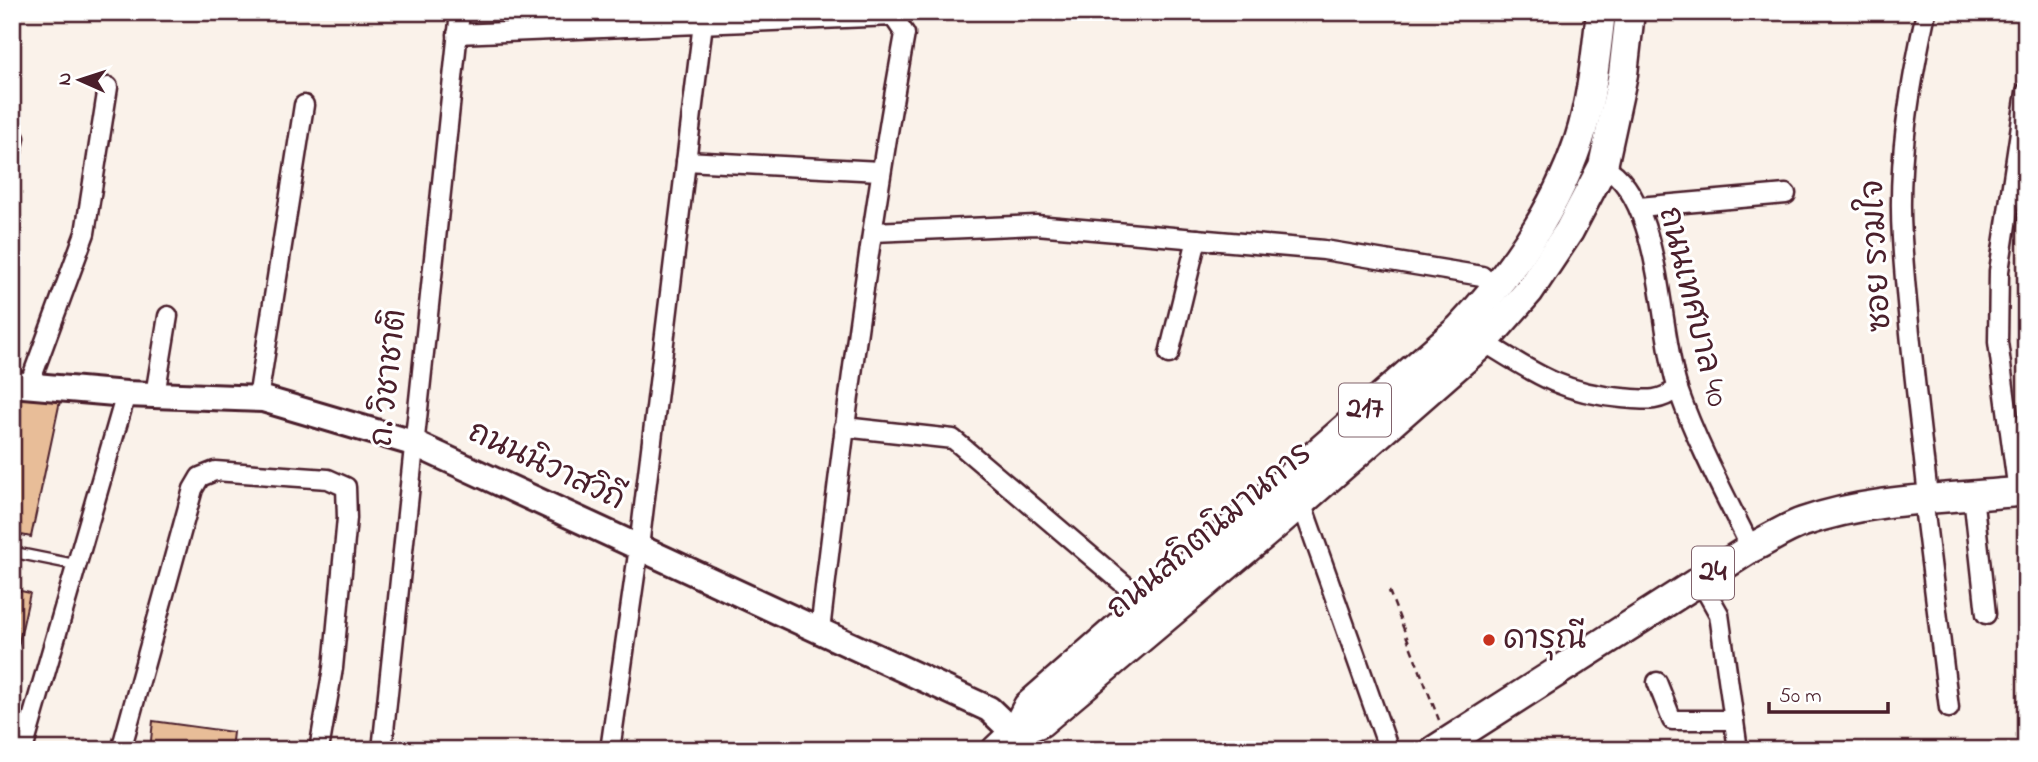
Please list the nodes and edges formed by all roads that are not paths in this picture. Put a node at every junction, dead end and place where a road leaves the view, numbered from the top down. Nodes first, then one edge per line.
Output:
1 (460, 12) edge
2 (1601, 12) edge
3 (1630, 12) edge
4 (1926, 12) edge
5 (703, 23) junction
6 (457, 34) junction
7 (108, 87) dead end
8 (2026, 92) edge
9 (304, 106) dead end
10 (686, 160) junction
11 (1603, 166) junction
12 (880, 172) junction
13 (1786, 194) dead end
14 (1639, 207) junction
15 (873, 232) junction
16 (1197, 239) junction
17 (1496, 289) junction
18 (168, 316) dead end
19 (1484, 342) junction
20 (1169, 354) dead end
21 (21, 384) edge
22 (1678, 388) junction
23 (126, 394) junction
24 (155, 395) junction
25 (258, 400) junction
26 (844, 426) junction
27 (413, 443) junction
28 (2022, 492) edge
29 (1973, 495) junction
30 (1926, 497) junction
31 (1301, 502) junction
32 (639, 547) junction
33 (1751, 548) junction
34 (12, 552) edge
35 (77, 565) junction
36 (1701, 582) junction
37 (1145, 602) junction
38 (1986, 614) dead end
39 (820, 631) junction
40 (1657, 682) dead end
41 (1949, 708) dead end
42 (1734, 720) junction
43 (1005, 742) edge
44 (1452, 745) edge
45 (23, 750) edge
46 (121, 750) edge
47 (319, 750) edge
48 (382, 750) edge
49 (610, 750) edge
50 (1388, 750) edge
51 (1738, 750) edge

1 - 6 street, ถ. วิชาชาติ
2 - 17 main road, ถนนสถิตนิมานการ / 217
3 - 11 main road, ถนนสถิตนิมานการ / 217
4 - 30 street, ซอย รวมใจ
5 - 6 street
5 - 10 street
5 - 12 street
6 - 27 street, ถ. วิชาชาติ
7 - 21 street
8 - 28 street
9 - 25 street
10 - 12 street
10 - 32 street
11 - 14 street, ถนนเทศบาล 40
11 - 19 main road, ถนนสถิตนิมานการ / 217
12 - 15 street
13 - 14 street
14 - 22 street, ถนนเทศบาล 40
15 - 16 street
15 - 26 street
16 - 17 street
16 - 20 street
17 - 37 main road, ถนนสถิตนิมานการ / 217
18 - 24 street
19 - 22 street
19 - 31 main road, ถนนสถิตนิมานการ / 217
21 - 23 main road, ถนนนิวาสวิถี
22 - 33 street, ถนนเทศบาล 40
23 - 24 main road, ถนนนิวาสวิถี
23 - 35 street
24 - 25 main road, ถนนนิวาสวิถี
25 - 27 main road, ถนนนิวาสวิถี
26 - 37 street
26 - 39 street
27 - 32 main road, ถนนนิวาสวิถี
27 - 48 street, ถ. วิชาชาติ
28 - 29 main road, 24
29 - 30 main road, 24
29 - 38 street
30 - 33 main road, 24
30 - 41 street, ซอย รวมใจ
31 - 43 main road, ถนนสถิตนิมานการ / 217
31 - 50 street
32 - 39 main road, ถนนนิวาสวิถี
32 - 49 street
33 - 36 main road, 24
34 - 35 lane
35 - 45 street
36 - 42 street
36 - 44 main road, 24
37 - 43 main road, ถนนสถิตนิมานการ / 217
39 - 43 main road, ถนนนิวาสวิถี
40 - 42 street
42 - 51 street
46 - 47 street

